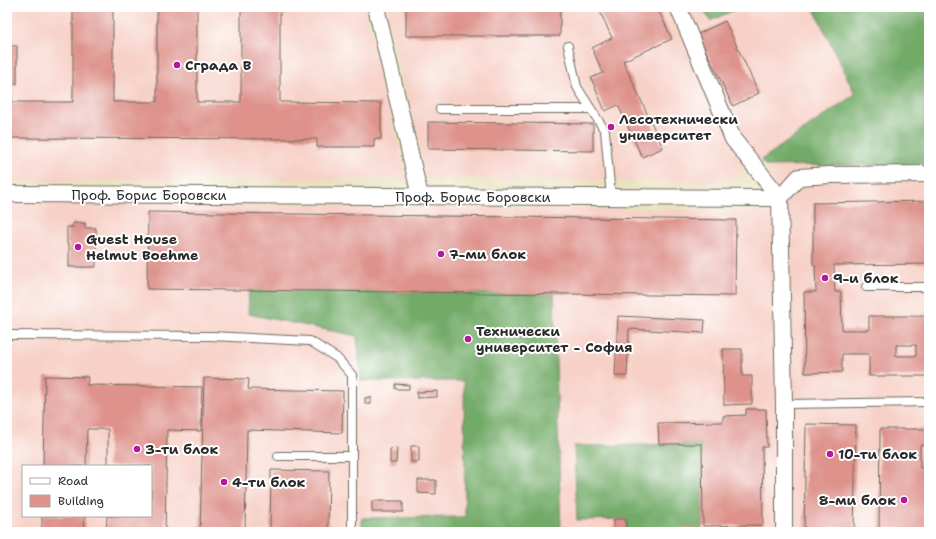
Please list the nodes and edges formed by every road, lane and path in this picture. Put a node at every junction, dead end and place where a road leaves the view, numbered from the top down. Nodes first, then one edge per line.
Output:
1 (376, 7) edge
2 (678, 7) edge
3 (568, 46) dead end
4 (440, 109) dead end
5 (591, 109) junction
6 (929, 174) edge
7 (7, 194) edge
8 (420, 196) junction
9 (611, 197) junction
10 (780, 198) junction
11 (929, 286) edge
12 (866, 287) dead end
13 (7, 335) edge
14 (929, 402) edge
15 (784, 404) junction
16 (278, 456) dead end
17 (352, 456) junction
18 (352, 532) edge
19 (784, 532) edge

1 - 8 street
2 - 10 street
3 - 5 lane
4 - 5 lane
5 - 9 lane
6 - 10 street
7 - 8 street, Проф. Борис Боровски
8 - 9 street, Проф. Борис Боровски
9 - 10 street, Проф. Борис Боровски
10 - 15 street
11 - 12 lane
13 - 17 lane
14 - 15 lane
15 - 19 street
16 - 17 lane
17 - 18 lane

